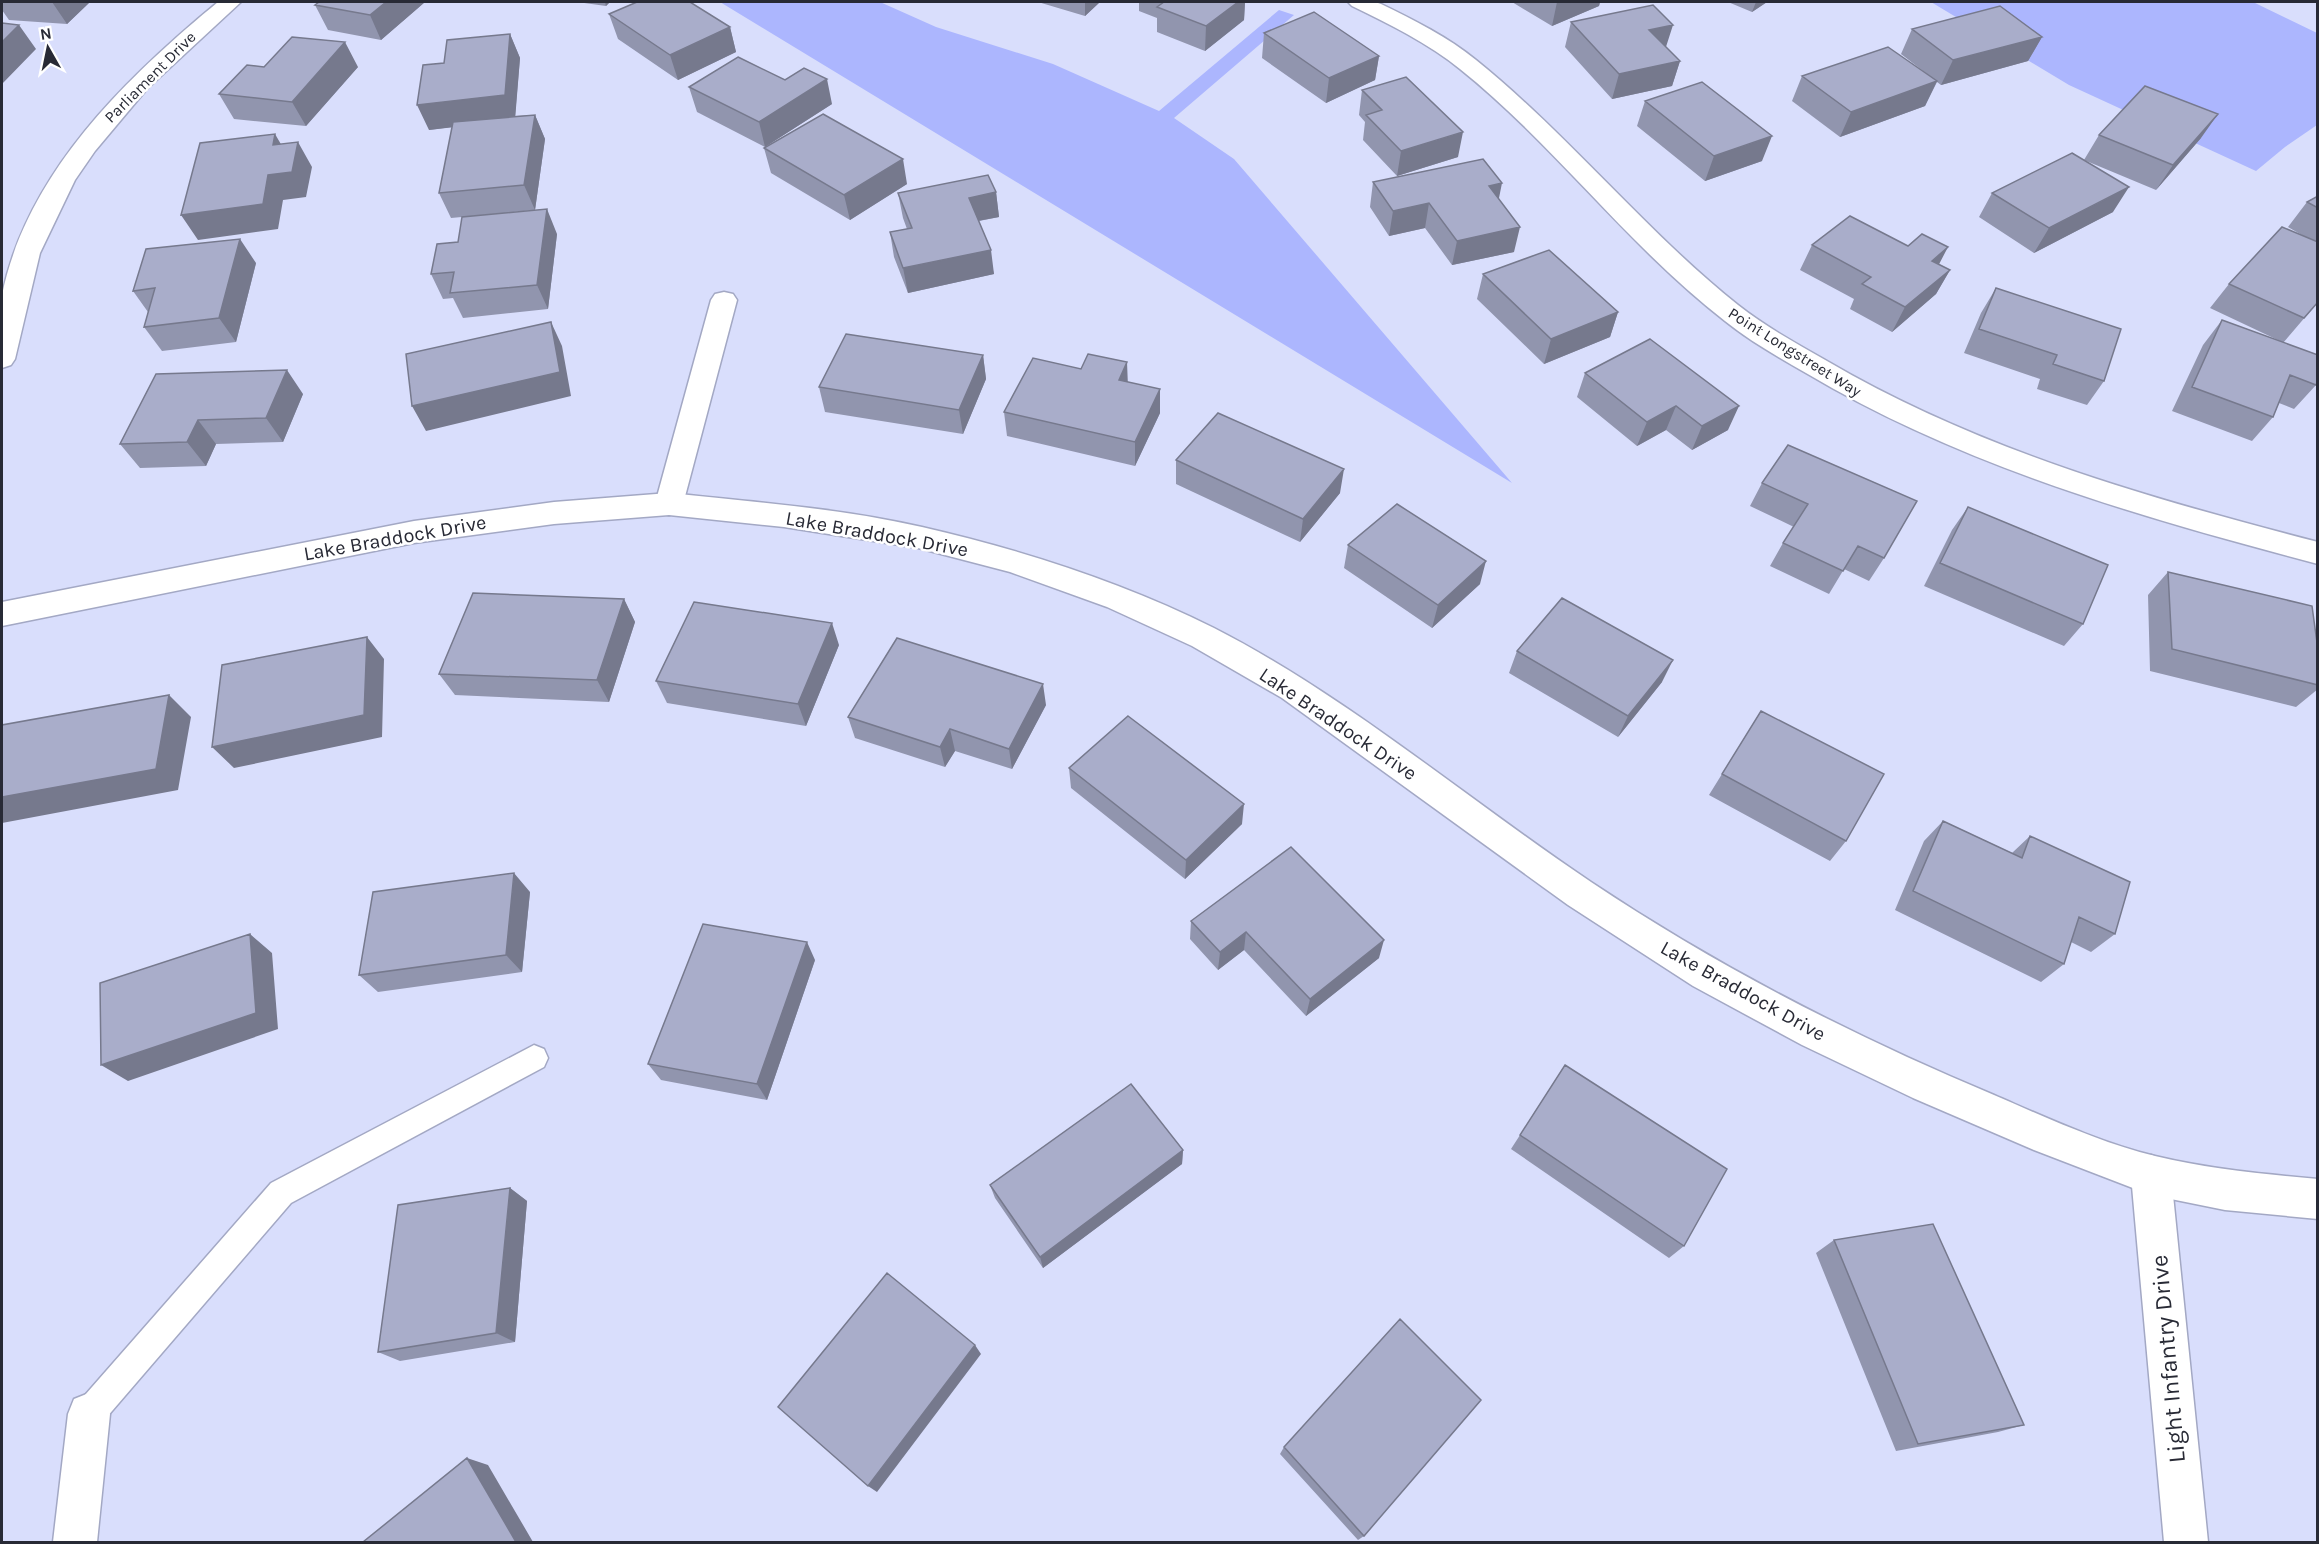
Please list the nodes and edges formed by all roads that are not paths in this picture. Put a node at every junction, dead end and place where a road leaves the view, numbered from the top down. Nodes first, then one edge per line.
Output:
1 (230, 2) edge
2 (1359, 2) edge
3 (27, 253) junction
4 (2, 256) edge
5 (724, 300) dead end
6 (2, 359) edge
7 (669, 504) junction
8 (2318, 553) edge
9 (2, 614) edge
10 (534, 1058) dead end
11 (2151, 1175) junction
12 (2318, 1199) edge
13 (89, 1414) joint
14 (75, 1542) edge
15 (2186, 1542) edge

1 - 3 street, Parliament Drive
2 - 8 street, Point Longstreet Way
3 - 4 street
3 - 6 street, Parliament Drive
5 - 7 street
7 - 9 street, Lake Braddock Drive
7 - 11 street, Lake Braddock Drive
10 - 13 lane
11 - 12 street, Lake Braddock Drive
11 - 15 street, Light Infantry Drive
13 - 14 street

